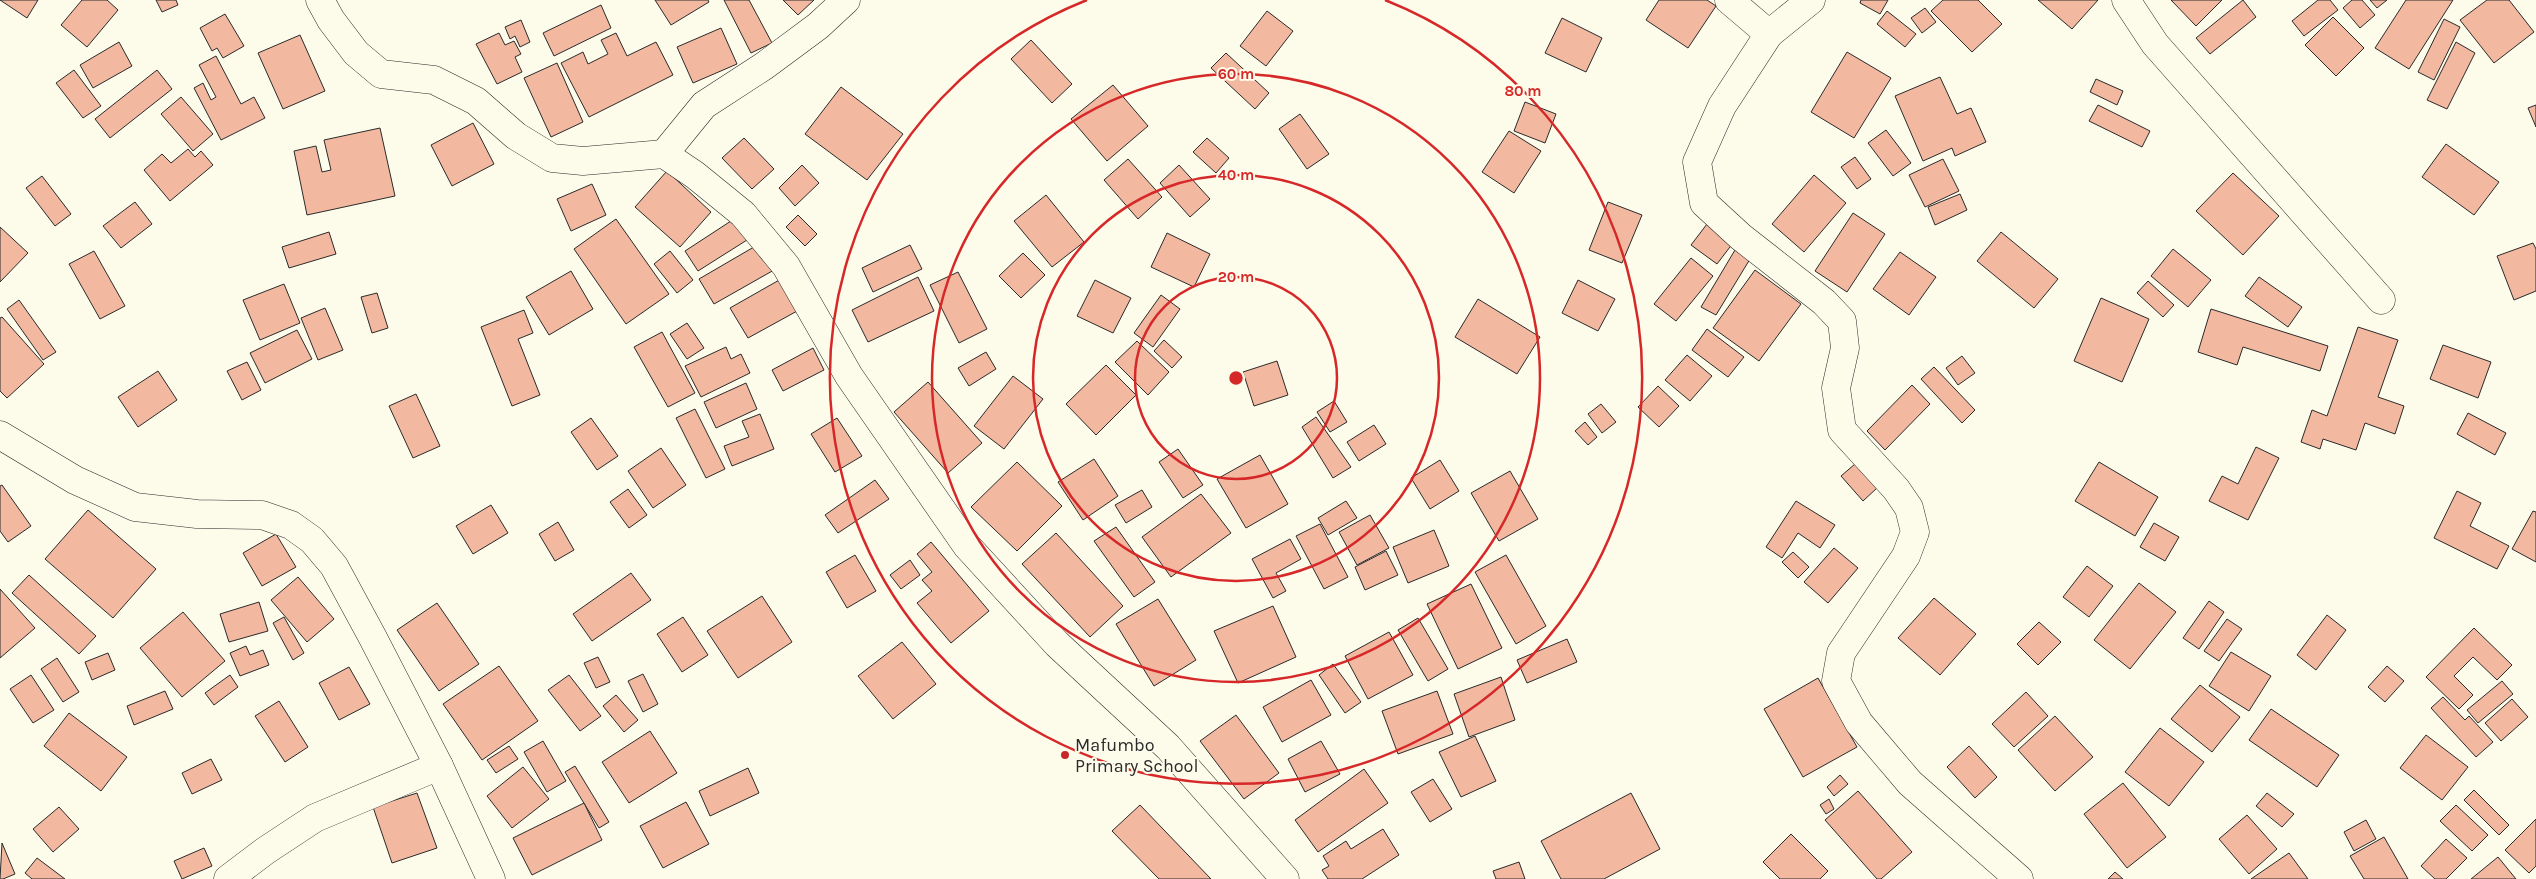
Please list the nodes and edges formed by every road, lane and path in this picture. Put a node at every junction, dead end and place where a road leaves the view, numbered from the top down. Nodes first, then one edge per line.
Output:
1 (320, 0) edge
2 (846, 0) edge
3 (1729, 0) edge
4 (1811, 0) edge
5 (2126, 0) edge
6 (1769, 34) junction
7 (664, 154) junction
8 (2381, 300) dead end
9 (0, 435) edge
10 (439, 766) junction
11 (228, 879) edge
12 (491, 879) edge
13 (1284, 879) edge
14 (2019, 879) edge

1 - 7 street
2 - 7 street
3 - 6 street
4 - 6 street
5 - 8 street
6 - 14 street
7 - 13 street
9 - 10 street
10 - 11 street
10 - 12 street

